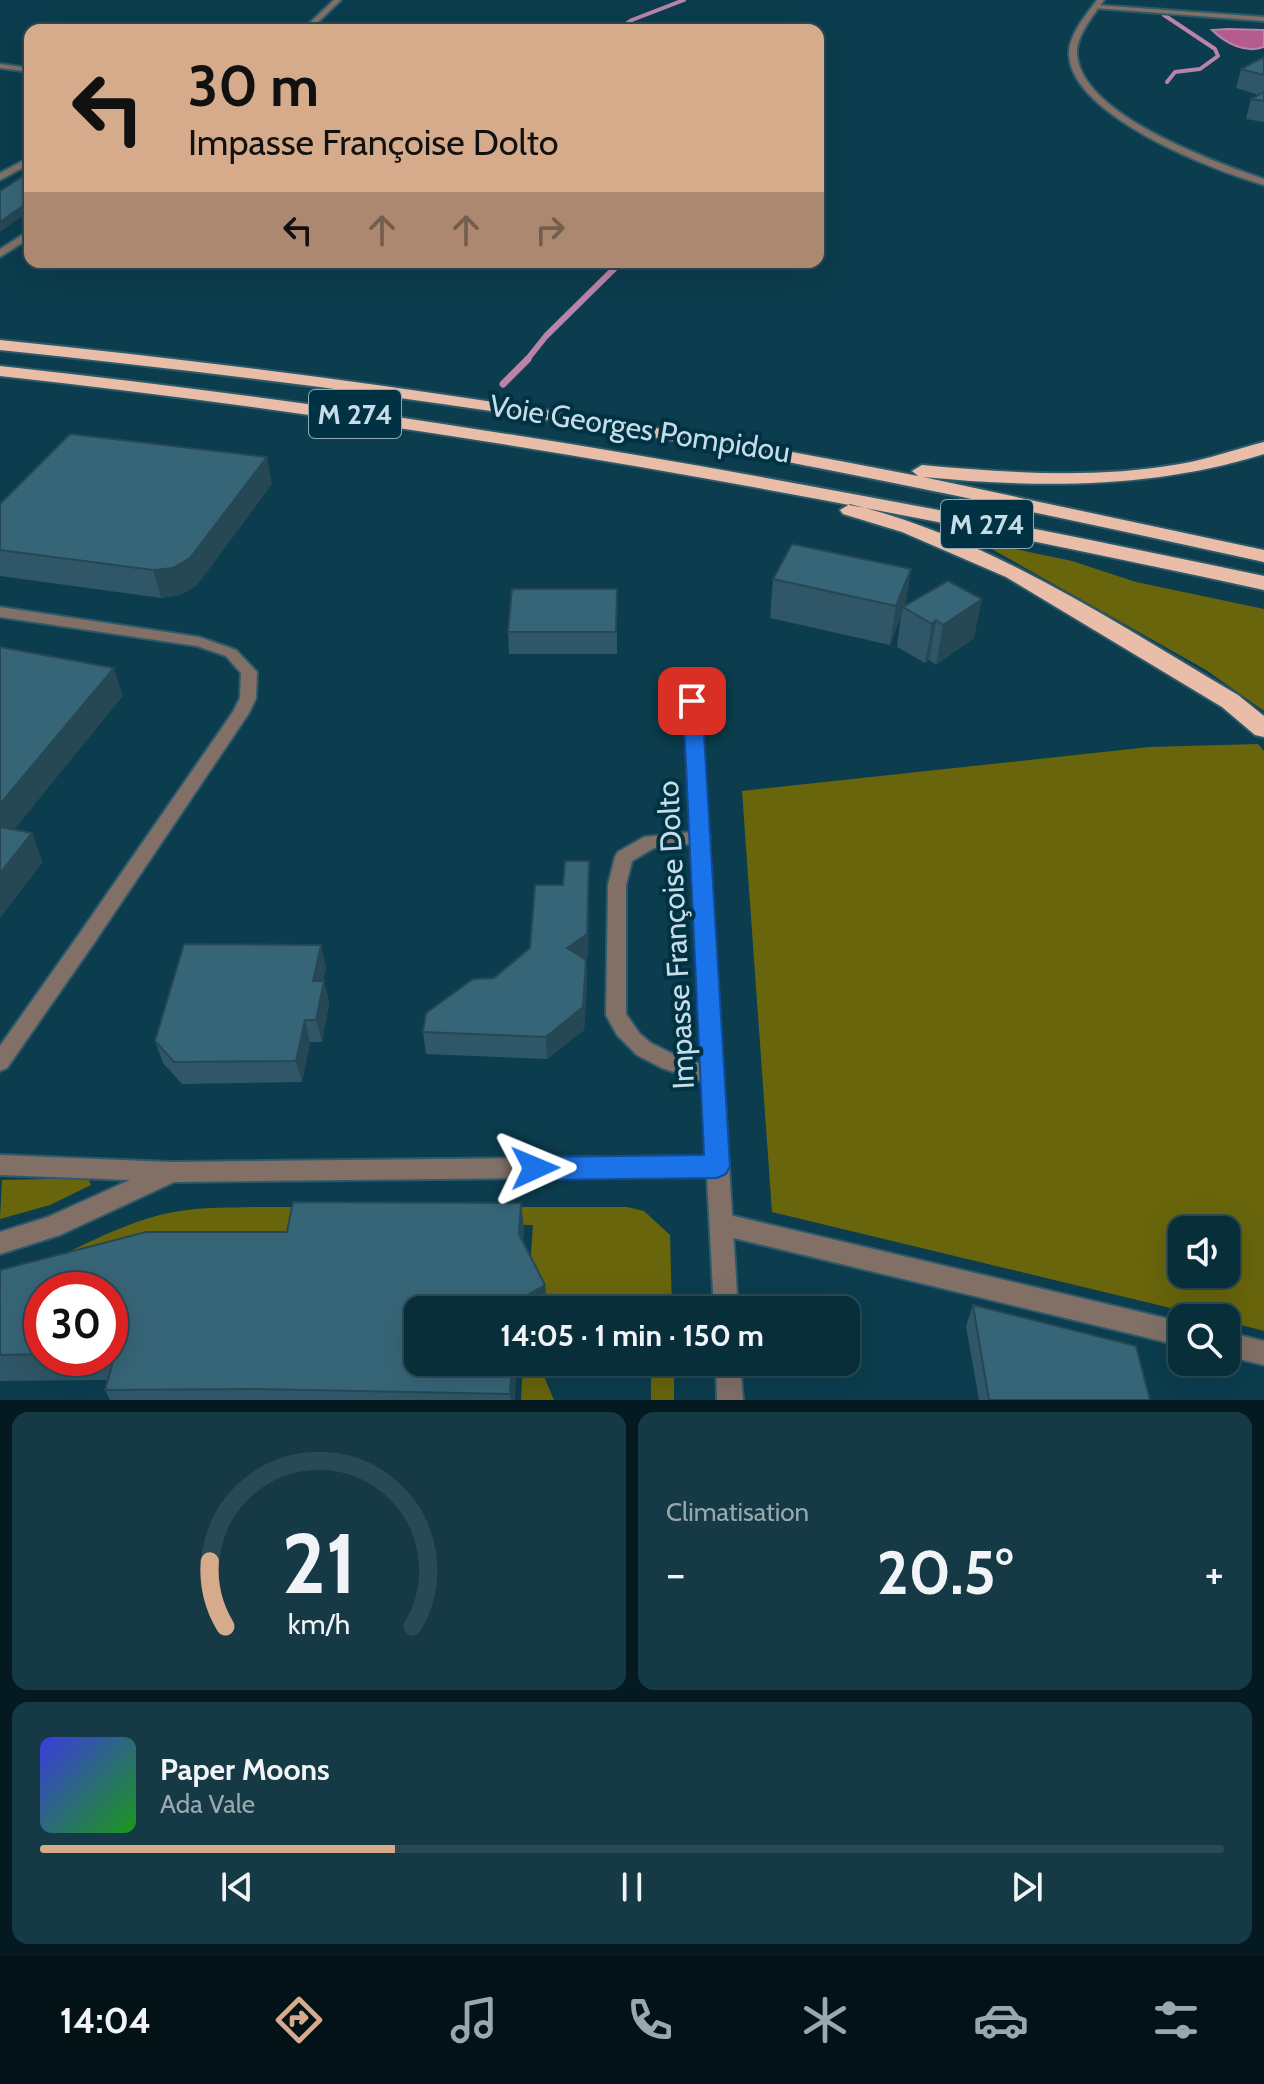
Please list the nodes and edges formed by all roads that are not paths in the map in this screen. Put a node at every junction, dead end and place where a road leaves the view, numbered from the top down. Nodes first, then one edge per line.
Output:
1 (338, 0) edge
2 (1099, 3) edge
3 (1264, 19) edge
4 (312, 24) edge
5 (0, 66) edge
6 (24, 69) edge
7 (24, 163) edge
8 (0, 177) edge
9 (1264, 182) edge
10 (24, 237) edge
11 (0, 254) edge
12 (0, 345) edge
13 (0, 371) edge
14 (1264, 448) edge
15 (751, 449) junction
16 (709, 472) junction
17 (1264, 556) edge
18 (1264, 583) edge
19 (0, 612) edge
20 (692, 701) dead end
21 (1264, 729) edge
22 (701, 837) junction
23 (0, 1062) edge
24 (712, 1076) junction
25 (0, 1165) edge
26 (717, 1166) junction
27 (171, 1172) junction
28 (721, 1224) junction
29 (0, 1243) edge
30 (725, 1296) edge
31 (1168, 1331) edge
32 (1240, 1347) edge
33 (1264, 1353) edge
34 (729, 1376) edge
35 (730, 1400) edge

1 - 4 street
2 - 3 street
2 - 9 street
5 - 6 street
7 - 8 street
10 - 11 street
12 - 15 highway, Voie Georges Pompidou / M 274
13 - 16 highway, Voie Georges Pompidou / M 274
14 - 15 highway
15 - 17 highway, Voie Georges Pompidou / M 274
16 - 18 highway, Voie Georges Pompidou / M 274
16 - 21 highway
19 - 23 street
20 - 22 street, Impasse Françoise Dolto
22 - 24 street, Impasse Françoise Dolto
22 - 24 street
24 - 26 street, Impasse Françoise Dolto
25 - 27 street
26 - 27 street
26 - 28 street, Impasse Françoise Dolto
27 - 29 street
28 - 30 street, Impasse Françoise Dolto
28 - 31 street
32 - 33 street
34 - 35 street

